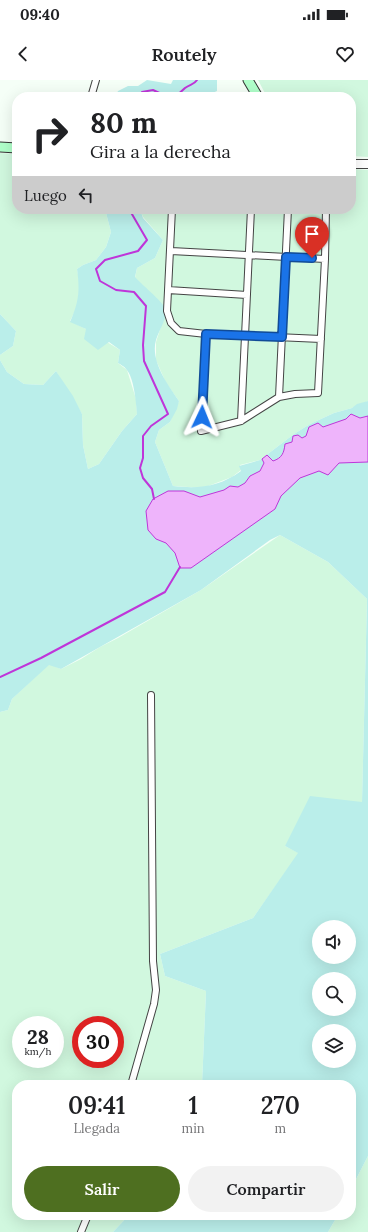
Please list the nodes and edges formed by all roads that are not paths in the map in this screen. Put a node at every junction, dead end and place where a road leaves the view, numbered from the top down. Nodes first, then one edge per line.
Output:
1 (96, 80) edge
2 (248, 80) edge
3 (92, 92) edge
4 (254, 92) edge
5 (0, 147) edge
6 (12, 148) edge
7 (356, 164) edge
8 (368, 164) edge
9 (172, 214) edge
10 (251, 214) edge
11 (288, 214) edge
12 (326, 214) edge
13 (171, 251) junction
14 (249, 255) junction
15 (286, 257) junction
16 (325, 259) junction
17 (168, 290) junction
18 (247, 295) junction
19 (206, 334) junction
20 (245, 335) junction
21 (282, 337) junction
22 (321, 339) junction
23 (279, 397) junction
24 (241, 421) junction
25 (151, 695) dead end
26 (132, 1080) edge
27 (86, 1220) edge
28 (81, 1232) edge

1 - 3 street
2 - 4 main road
5 - 6 main road
7 - 8 street
9 - 13 street
10 - 14 street
11 - 15 street
12 - 16 street
13 - 14 street
13 - 17 street
14 - 15 street
14 - 18 street
15 - 16 street
15 - 21 street
16 - 22 street
17 - 18 street
17 - 19 street
18 - 20 street
19 - 20 street
19 - 24 street
20 - 21 street
20 - 24 street
21 - 22 street
21 - 23 street
22 - 23 street
23 - 24 street
25 - 26 street
27 - 28 street

